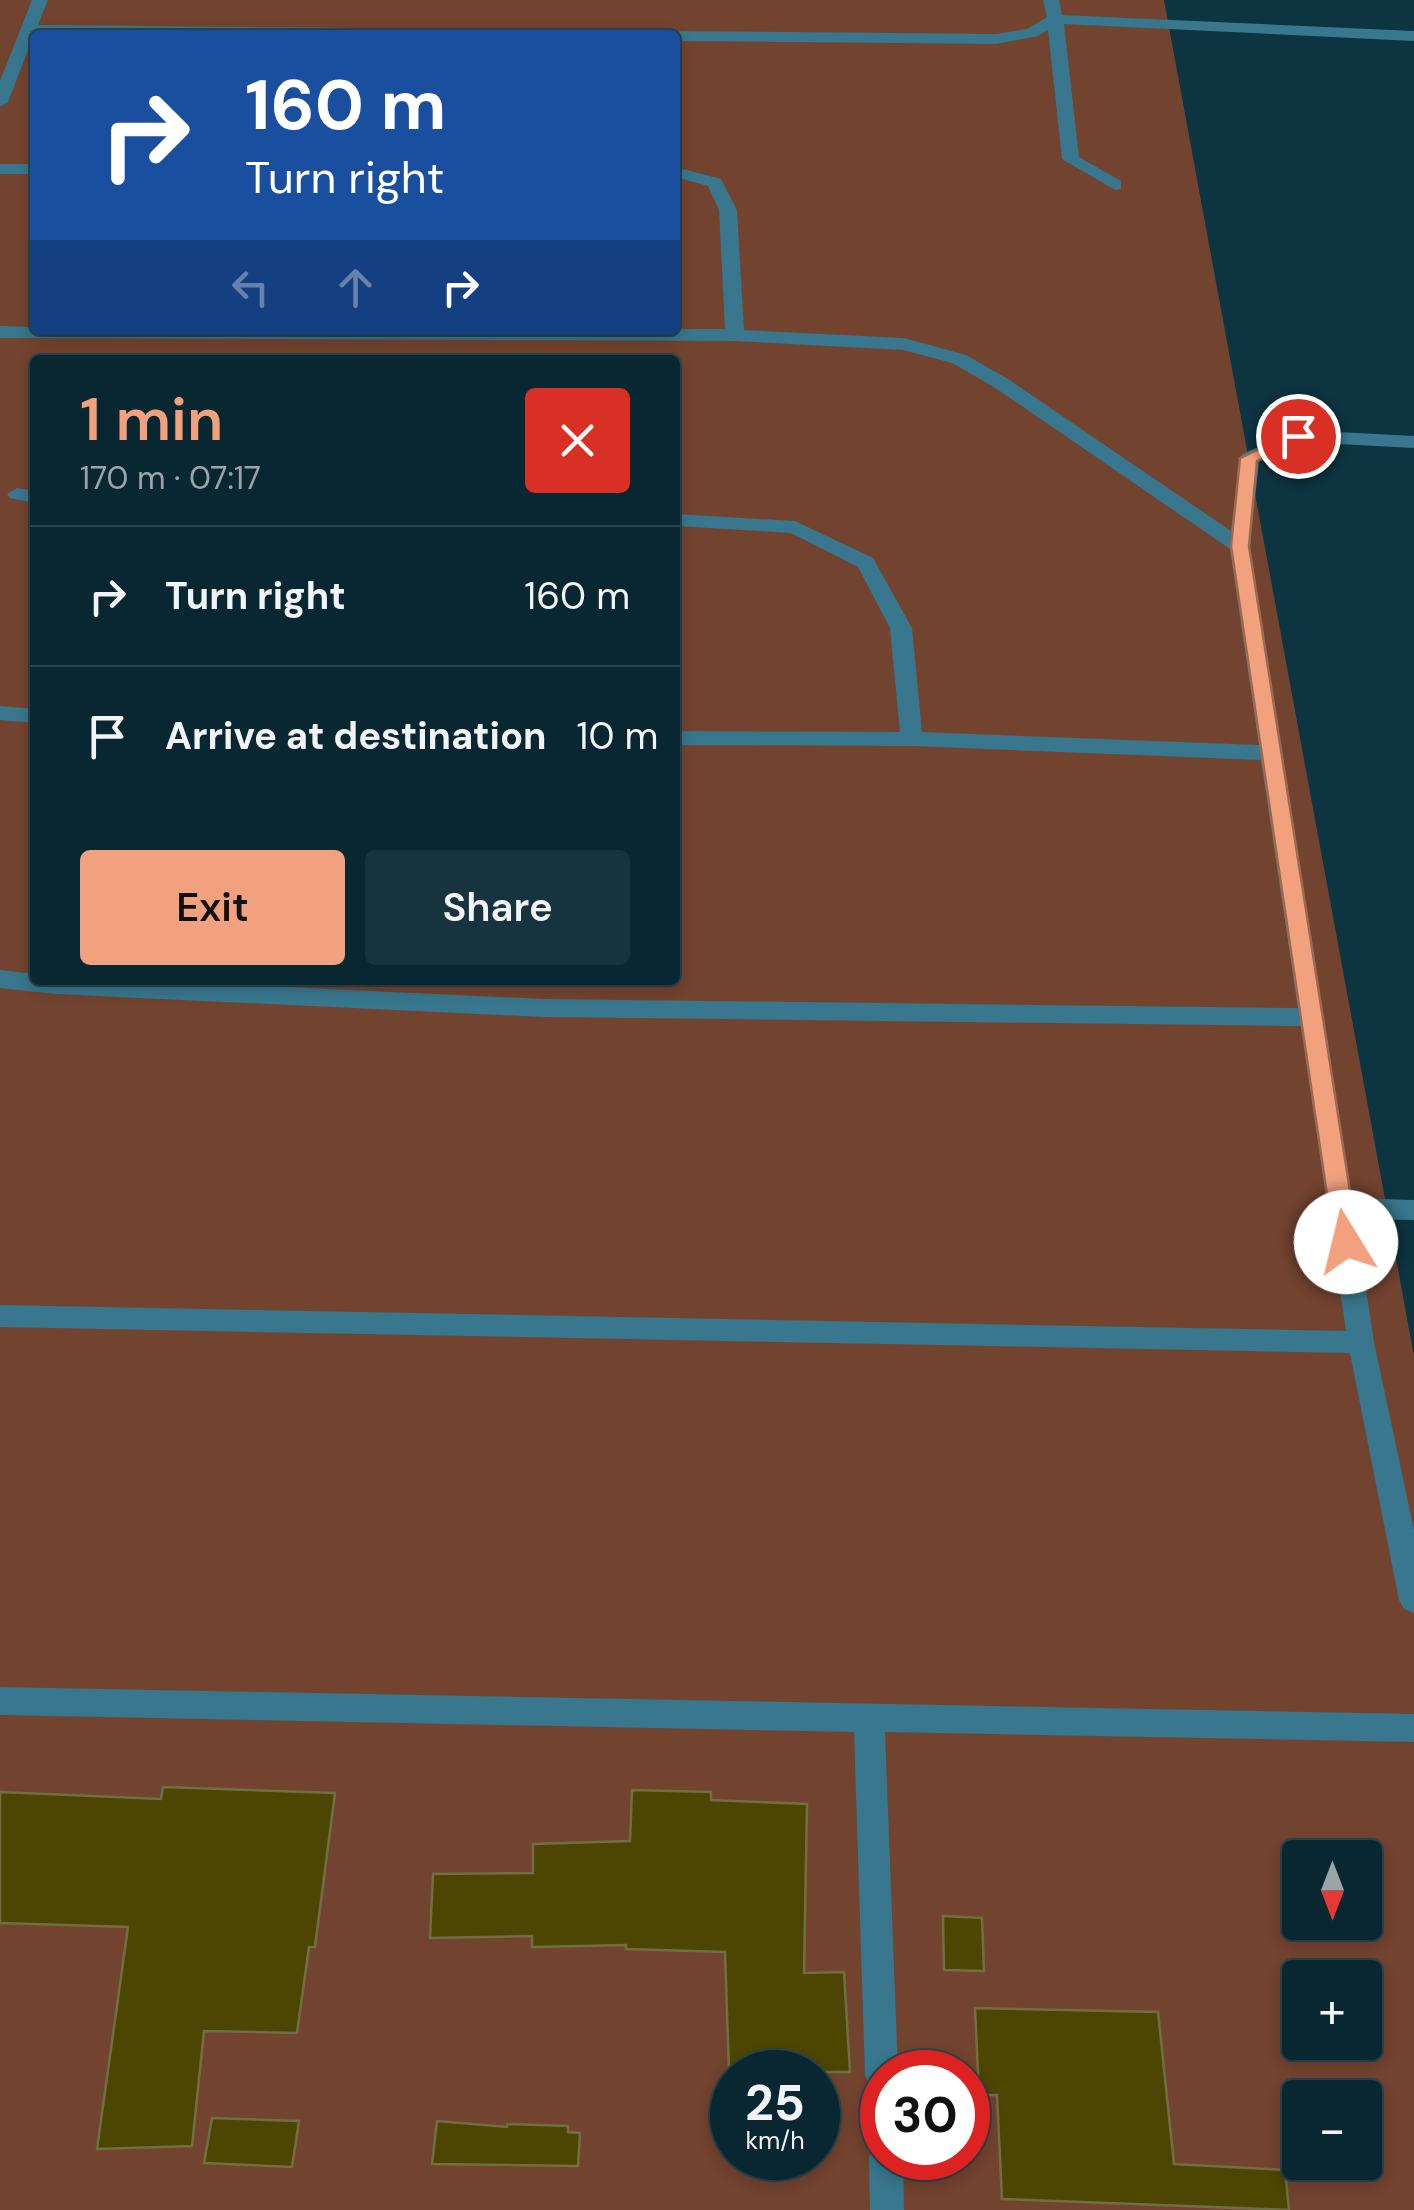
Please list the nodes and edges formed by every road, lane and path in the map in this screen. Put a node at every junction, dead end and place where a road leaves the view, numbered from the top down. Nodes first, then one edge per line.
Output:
1 (40, 0) edge
2 (1051, 0) edge
3 (1130, 0) edge
4 (1055, 20) junction
5 (1133, 21) junction
6 (27, 30) junction
7 (30, 30) edge
8 (680, 36) edge
9 (1414, 36) edge
10 (0, 102) edge
11 (0, 170) edge
12 (30, 170) edge
13 (680, 173) edge
14 (1115, 185) dead end
15 (0, 332) edge
16 (30, 333) edge
17 (97, 335) edge
18 (735, 335) junction
19 (1414, 442) edge
20 (680, 520) edge
21 (1240, 546) junction
22 (1, 715) edge
23 (30, 716) edge
24 (680, 738) edge
25 (912, 739) junction
26 (1273, 753) junction
27 (0, 979) edge
28 (30, 982) edge
29 (56, 985) edge
30 (1312, 1017) junction
31 (1341, 1208) junction
32 (1414, 1210) edge
33 (0, 1316) edge
34 (1361, 1342) junction
35 (1414, 1600) edge
36 (0, 1701) edge
37 (870, 1718) junction
38 (1414, 1728) edge
39 (881, 2050) edge
40 (887, 2180) edge
41 (888, 2210) edge

1 - 6 street
2 - 4 street
3 - 5 street
4 - 5 street
4 - 8 street
4 - 14 street
5 - 9 street
6 - 7 street
6 - 10 street
11 - 12 street
13 - 18 street
15 - 16 street
17 - 18 street
18 - 21 street
19 - 21 street
20 - 25 street
21 - 26 street
22 - 23 street
24 - 25 street
25 - 26 street
26 - 30 street
27 - 28 street
29 - 30 street
30 - 31 street
31 - 32 street
31 - 34 street
33 - 34 street
34 - 35 street
36 - 37 street
37 - 38 street
37 - 39 street
40 - 41 street

